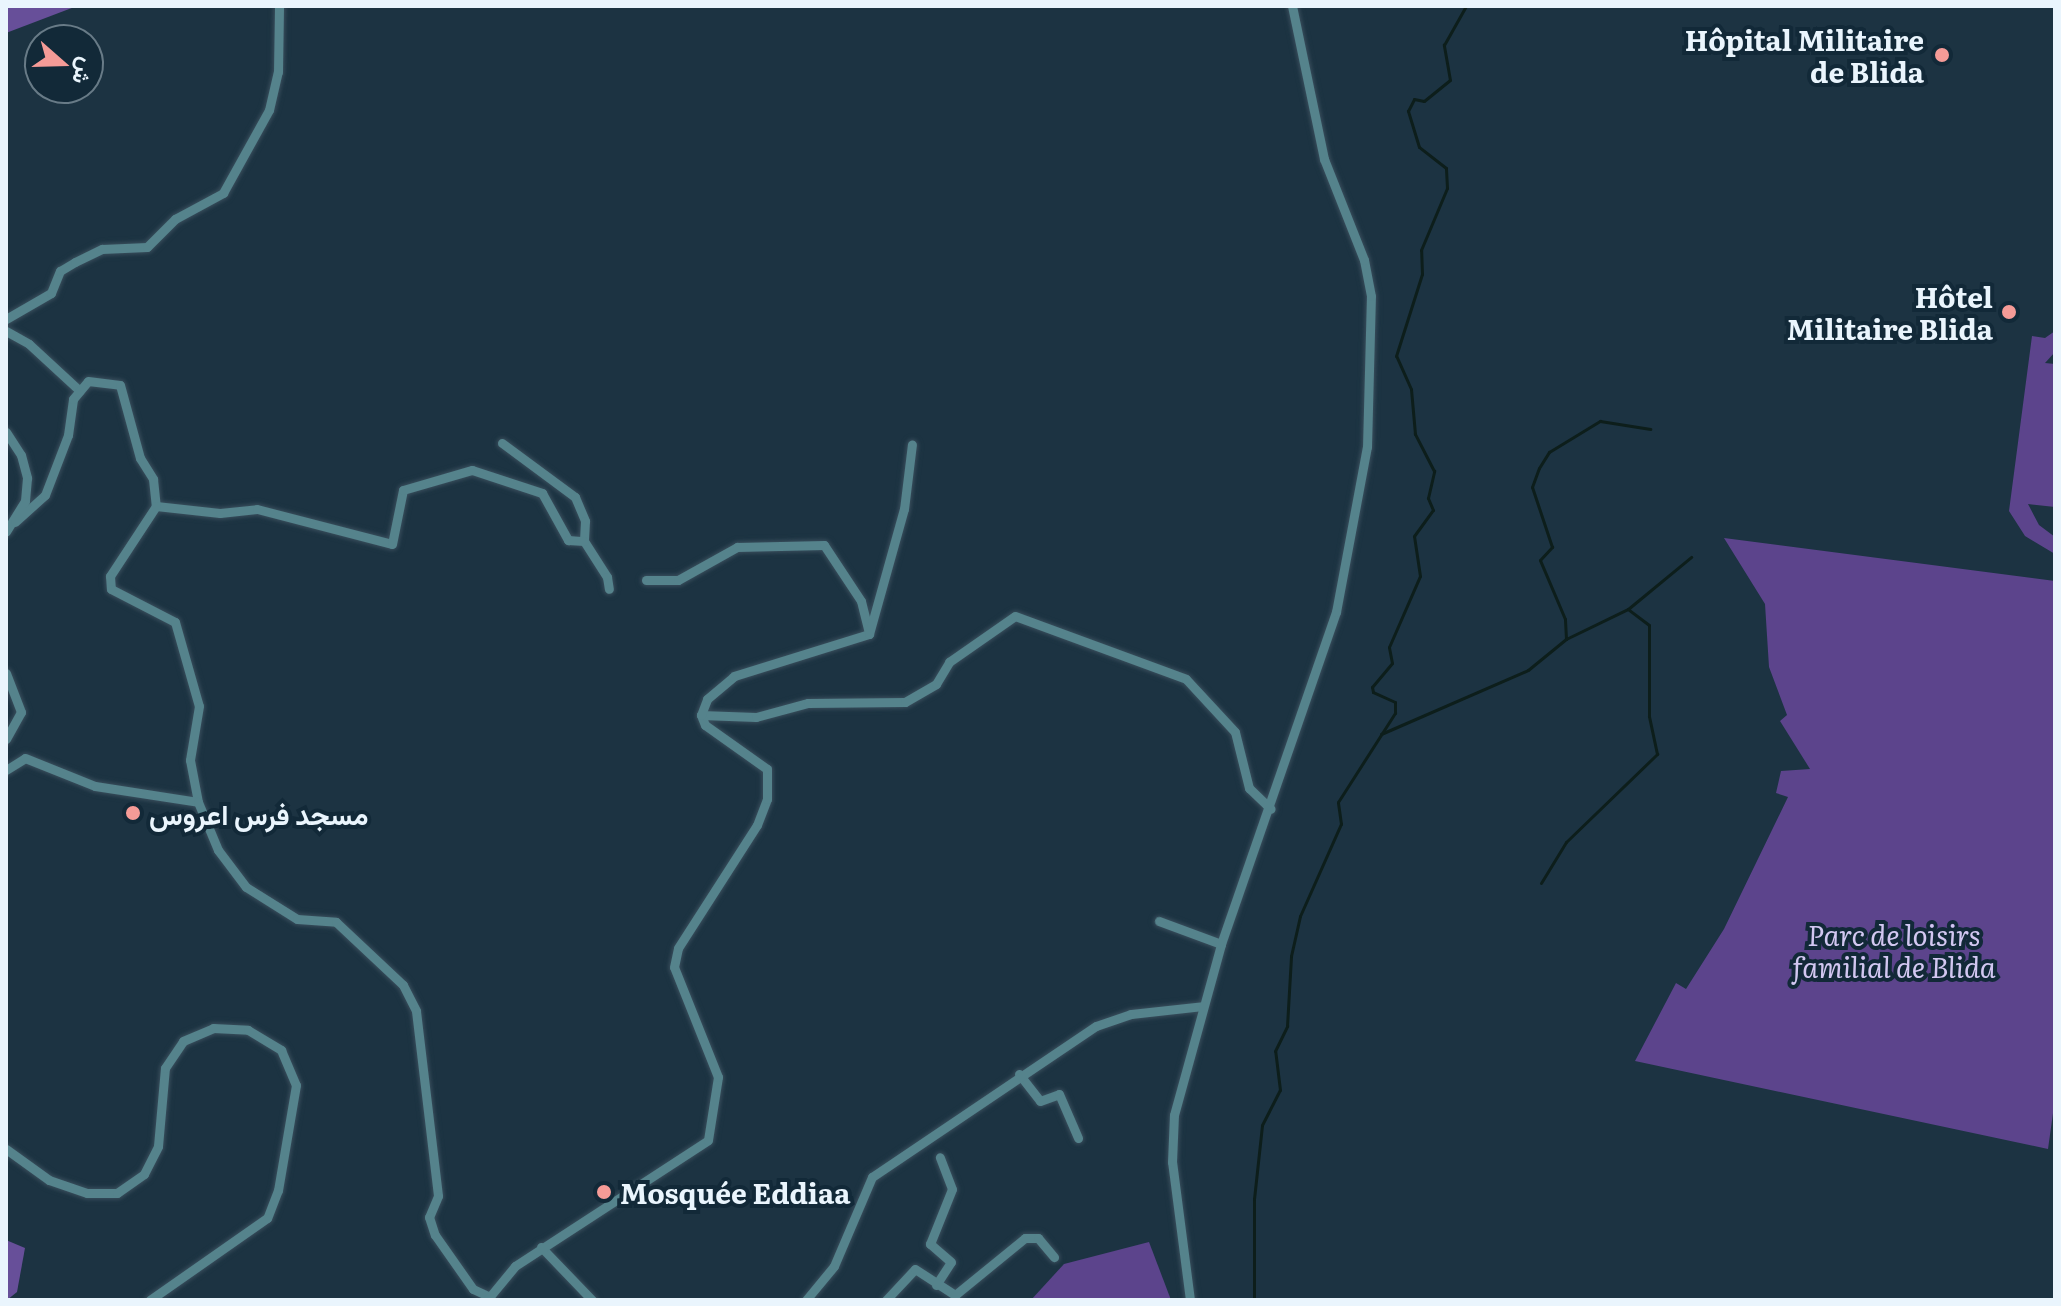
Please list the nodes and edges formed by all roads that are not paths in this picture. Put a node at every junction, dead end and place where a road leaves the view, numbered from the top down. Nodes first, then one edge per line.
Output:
1 (279, 6) edge
2 (1292, 6) edge
3 (6, 319) edge
4 (6, 331) edge
5 (80, 391) junction
6 (6, 432) edge
7 (502, 443) dead end
8 (912, 444) dead end
9 (156, 506) junction
10 (15, 522) junction
11 (6, 532) edge
12 (584, 541) junction
13 (646, 580) dead end
14 (609, 589) dead end
15 (869, 634) junction
16 (6, 673) edge
17 (701, 715) junction
18 (6, 739) edge
19 (6, 770) edge
20 (198, 802) junction
21 (1271, 809) junction
22 (1159, 921) dead end
23 (1221, 944) junction
24 (1203, 1006) junction
25 (1019, 1074) junction
26 (1078, 1138) dead end
27 (6, 1149) edge
28 (940, 1157) dead end
29 (541, 1247) junction
30 (1054, 1257) dead end
31 (936, 1285) junction
32 (945, 1296) edge
33 (489, 1298) edge
34 (150, 1300) edge
35 (592, 1300) edge
36 (806, 1300) edge
37 (886, 1300) edge
38 (1190, 1300) edge

1 - 3 street
2 - 21 street
4 - 5 street
5 - 9 street
5 - 10 street
6 - 10 street
7 - 12 street
8 - 15 street
9 - 12 street
9 - 20 street
10 - 11 street
12 - 14 street
13 - 15 street
15 - 17 street
16 - 18 street
17 - 21 street
17 - 29 street
19 - 20 street
20 - 33 street
21 - 23 street
22 - 23 street
23 - 24 street
24 - 25 street
24 - 38 street
25 - 26 street
25 - 36 street
27 - 34 street
28 - 31 street
29 - 33 street
29 - 35 street
30 - 32 street
31 - 32 street
31 - 37 street

